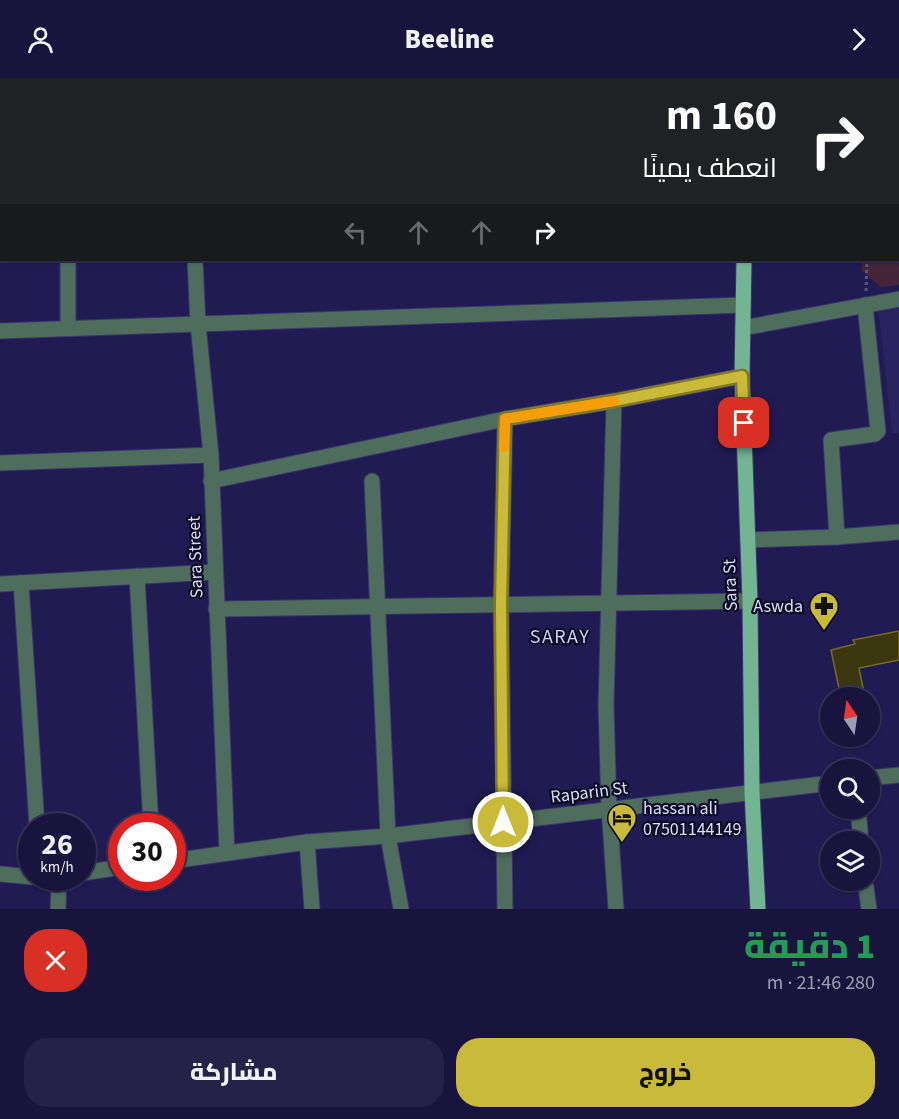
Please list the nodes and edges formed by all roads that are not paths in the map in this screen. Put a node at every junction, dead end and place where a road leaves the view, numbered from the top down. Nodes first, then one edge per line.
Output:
1 (68, 261) edge
2 (195, 261) edge
3 (744, 261) edge
4 (899, 299) edge
5 (743, 304) junction
6 (865, 305) junction
7 (198, 324) junction
8 (68, 328) junction
9 (743, 328) junction
10 (0, 331) edge
11 (742, 376) junction
12 (614, 401) junction
13 (505, 419) junction
14 (210, 454) junction
15 (0, 463) edge
16 (212, 481) junction
17 (372, 481) dead end
18 (899, 532) edge
19 (837, 537) junction
20 (748, 540) junction
21 (214, 572) junction
22 (137, 576) junction
23 (21, 582) junction
24 (0, 584) edge
25 (750, 601) junction
26 (608, 603) junction
27 (501, 605) junction
28 (378, 607) junction
29 (216, 609) junction
30 (899, 775) edge
31 (880, 777) edge
32 (820, 784) edge
33 (752, 793) junction
34 (609, 808) junction
35 (36, 813) edge
36 (150, 813) edge
37 (503, 822) junction
38 (388, 836) junction
39 (307, 842) junction
40 (226, 854) junction
41 (186, 859) edge
42 (0, 874) edge
43 (18, 876) edge
44 (59, 891) edge
45 (867, 891) edge
46 (58, 909) edge
47 (312, 909) edge
48 (401, 909) edge
49 (505, 909) edge
50 (616, 909) edge
51 (758, 909) edge
52 (869, 909) edge

1 - 8 street
2 - 7 street, Sara Street
3 - 5 main road, Sara St
4 - 6 street
5 - 7 street
5 - 9 main road, Sara St
6 - 9 street
6 - 19 street
7 - 8 street
7 - 14 street, Sara Street
8 - 10 street
9 - 11 main road, Sara St
11 - 12 street
11 - 20 main road, Sara St
12 - 13 street
12 - 26 street
13 - 16 street
13 - 27 street
14 - 15 street
14 - 16 street, Sara Street
16 - 21 street, Sara Street
17 - 28 street
18 - 19 street
19 - 20 street
20 - 25 main road, Sara St
21 - 22 street
21 - 29 street, Sara Street
22 - 23 street
22 - 36 street
23 - 24 street
23 - 35 street
25 - 26 street
25 - 33 main road, Sara St
26 - 27 street
26 - 34 street
27 - 28 street
27 - 37 street
28 - 29 street
28 - 38 street
29 - 40 street, Sara Street
30 - 31 street
32 - 33 street, Raparin St
33 - 34 street, Raparin St
33 - 51 main road, Sara St
34 - 37 street, Raparin St
34 - 50 street
37 - 38 street, Raparin St
37 - 49 street
38 - 39 street, Raparin St
38 - 48 street
39 - 40 street, Raparin St
39 - 47 street
40 - 41 street, Raparin St
42 - 43 street
44 - 46 street
45 - 52 street

